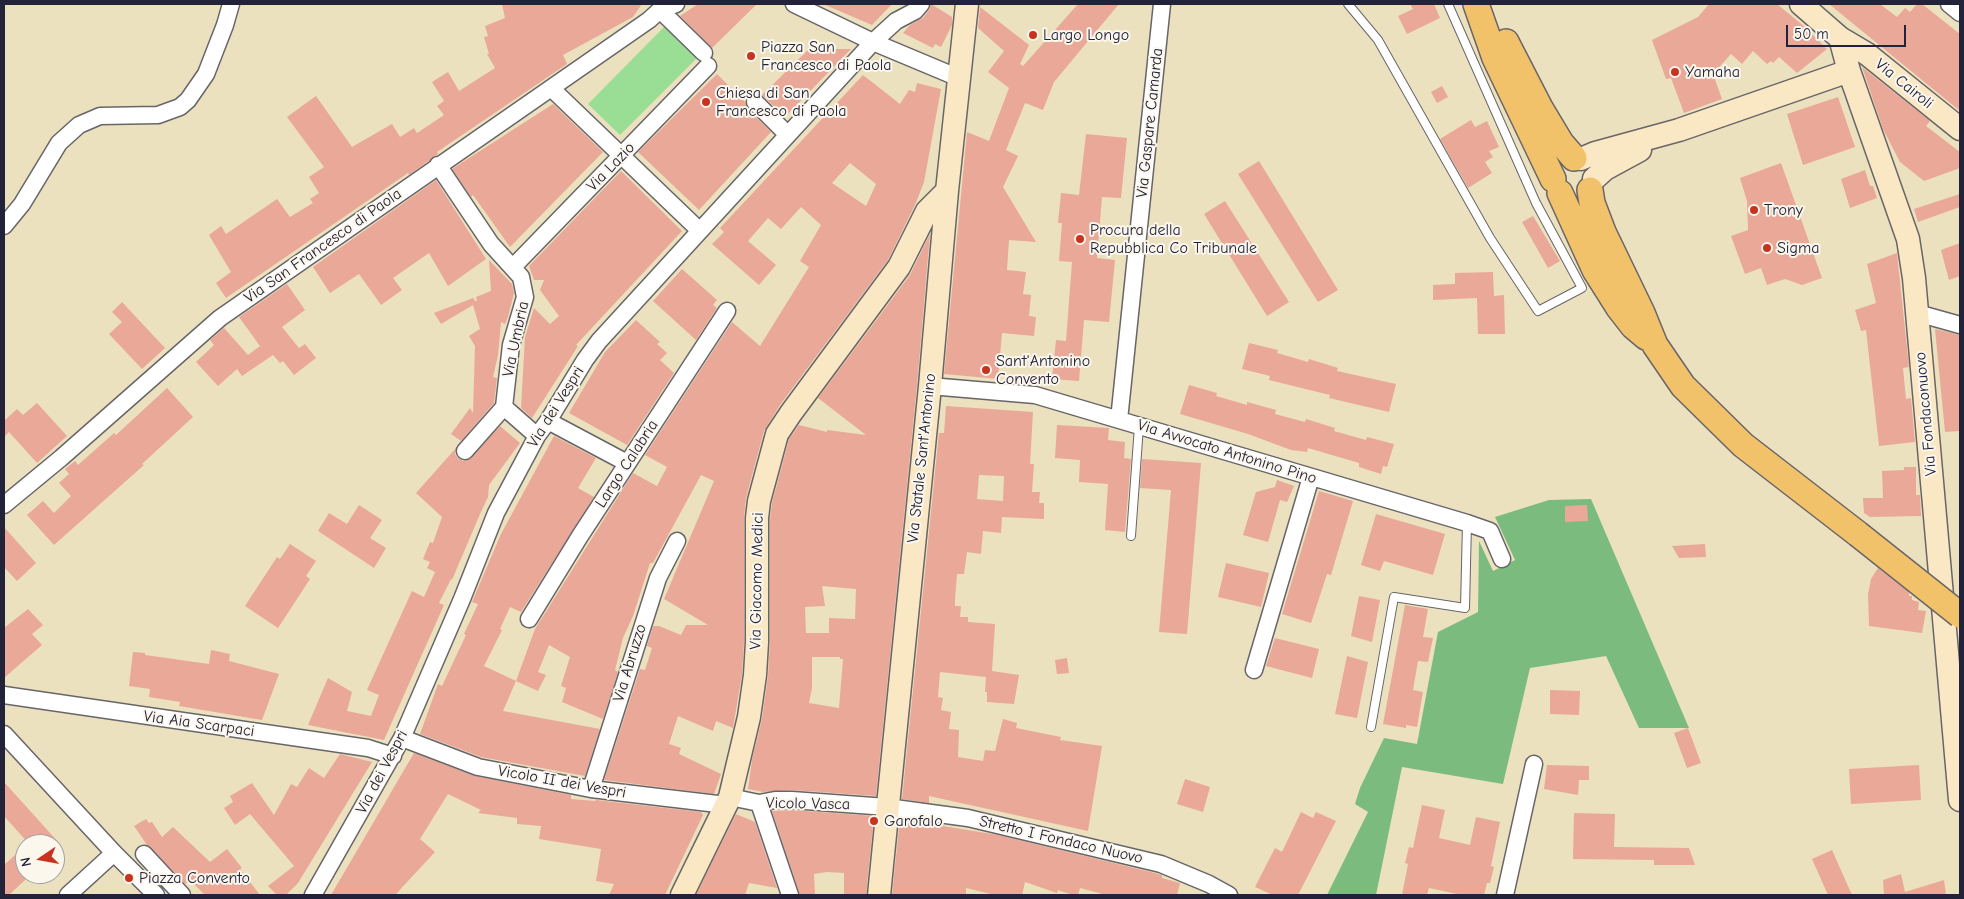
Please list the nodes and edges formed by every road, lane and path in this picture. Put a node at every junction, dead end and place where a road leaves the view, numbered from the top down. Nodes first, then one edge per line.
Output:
1 (231, 4) edge
2 (676, 4) edge
3 (794, 4) edge
4 (920, 4) edge
5 (1162, 4) edge
6 (1348, 4) edge
7 (1448, 4) edge
8 (1476, 4) edge
9 (1484, 4) edge
10 (1801, 4) edge
11 (1949, 4) edge
12 (662, 7) edge
13 (966, 12) edge
14 (1960, 13) edge
15 (1840, 38) junction
16 (873, 42) junction
17 (1849, 71) junction
18 (959, 78) junction
19 (551, 88) junction
20 (755, 102) dead end
21 (1960, 129) edge
22 (788, 134) junction
23 (621, 156) junction
24 (438, 166) junction
25 (1585, 172) junction
26 (1557, 186) junction
27 (947, 191) junction
28 (4, 226) edge
29 (700, 231) junction
30 (513, 267) junction
31 (727, 311) dead end
32 (1917, 313) junction
33 (1960, 325) edge
34 (1655, 345) junction
35 (930, 386) junction
36 (504, 407) junction
37 (1120, 420) junction
38 (548, 421) junction
39 (1139, 426) junction
40 (538, 436) junction
41 (465, 452) dead end
42 (628, 463) junction
43 (1311, 477) junction
44 (4, 505) edge
45 (1467, 524) junction
46 (1131, 536) dead end
47 (678, 541) dead end
48 (1502, 559) dead end
49 (1960, 616) edge
50 (528, 619) dead end
51 (1254, 670) dead end
52 (4, 695) edge
53 (1370, 727) dead end
54 (4, 734) edge
55 (402, 738) junction
56 (393, 756) junction
57 (1534, 764) dead end
58 (591, 789) junction
59 (1960, 800) edge
60 (728, 801) junction
61 (759, 803) junction
62 (887, 807) junction
63 (114, 853) junction
64 (144, 854) dead end
65 (68, 895) edge
66 (156, 895) edge
67 (182, 895) edge
68 (313, 895) edge
69 (682, 895) edge
70 (790, 895) edge
71 (879, 895) edge
72 (1229, 895) edge
73 (1505, 895) edge

1 - 28 street
2 - 12 street, Via San Francesco di Paola
3 - 16 street
4 - 16 street, Via dei Vespri
5 - 37 street, Via Gaspare Camarda
6 - 7 lane
8 - 26 main road
9 - 25 main road
10 - 15 street, Via Cairoli
11 - 14 street
12 - 19 street, Via San Francesco di Paola
12 - 23 street, Via Lazio
13 - 18 street, Via Statale Sant'Antonino
15 - 17 street, Via Fondaconuovo
15 - 21 street, Via Cairoli
16 - 18 street
16 - 22 street, Via dei Vespri
17 - 25 street
17 - 32 street, Via Fondaconuovo
18 - 27 street, Via Statale Sant'Antonino
19 - 23 street
19 - 24 street, Via San Francesco di Paola
20 - 22 street
22 - 29 street, Via dei Vespri
23 - 29 street
23 - 30 street, Via Lazio
24 - 30 street, Via Umbria
24 - 44 street, Via San Francesco di Paola
25 - 26 main road
25 - 26 main road
25 - 34 main road
26 - 34 main road
27 - 35 street, Via Statale Sant'Antonino
27 - 60 street, Via Giacomo Medici
29 - 38 street, Via dei Vespri
30 - 36 street, Via Umbria
31 - 42 street, Largo Calabria
32 - 33 street
32 - 59 street, Via Fondaconuovo
34 - 49 main road, bridge
35 - 37 street, Via Avvocato Antonino Pino
35 - 62 street, Via Statale Sant'Antonino
36 - 40 street
36 - 41 street
37 - 39 street, Via Avvocato Antonino Pino
38 - 40 street, Via dei Vespri
38 - 42 street
39 - 43 street, Via Avvocato Antonino Pino
39 - 46 lane
40 - 55 street, Via dei Vespri
42 - 50 street, Largo Calabria
43 - 45 street, Via Avvocato Antonino Pino
43 - 51 street
45 - 48 street, Via Avvocato Antonino Pino
45 - 53 lane
47 - 58 street, Via Abruzzo
52 - 56 street, Via Aia Scarpaci
54 - 63 street
55 - 56 street, Via dei Vespri
55 - 58 street, Vicolo II dei Vespri
56 - 68 street, Via dei Vespri
57 - 73 street
58 - 60 street, Vicolo II dei Vespri
60 - 61 street, Vicolo Vasca
60 - 69 street, Via Giacomo Medici
61 - 62 street, Vicolo Vasca
61 - 70 street
62 - 71 street, Via Statale Sant'Antonino
62 - 72 street, Stretto I Fondaco Nuovo
63 - 65 street
63 - 66 street
64 - 67 street

